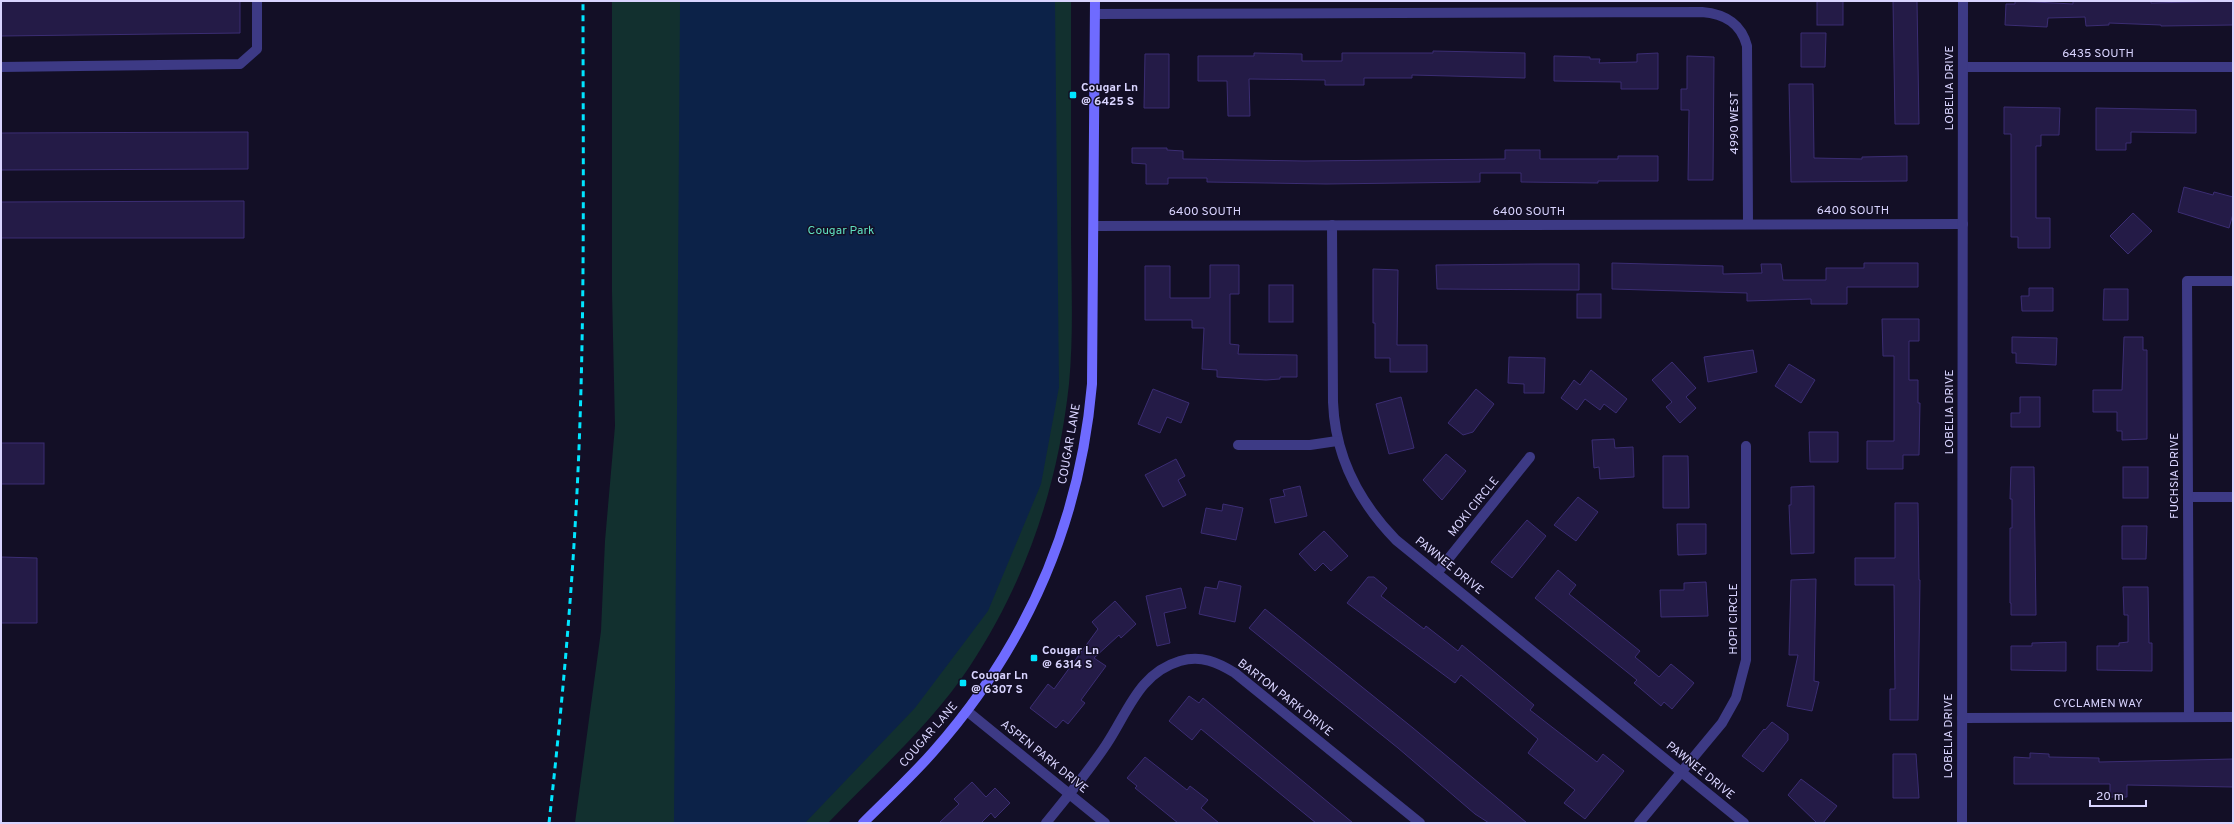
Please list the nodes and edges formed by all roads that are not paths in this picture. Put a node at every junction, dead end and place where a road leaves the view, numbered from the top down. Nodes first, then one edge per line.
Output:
1 (257, 1) edge
2 (1095, 1) edge
3 (1963, 1) edge
4 (1095, 14) junction
5 (1, 67) edge
6 (1963, 67) junction
7 (2233, 67) edge
8 (1748, 224) junction
9 (1963, 224) junction
10 (1332, 225) junction
11 (1095, 226) junction
12 (2233, 281) edge
13 (1337, 441) junction
14 (1238, 445) dead end
15 (1746, 446) dead end
16 (1530, 457) dead end
17 (2188, 497) junction
18 (2233, 497) edge
19 (1437, 573) junction
20 (967, 711) junction
21 (2189, 717) junction
22 (2233, 717) edge
23 (1962, 718) junction
24 (1681, 771) junction
25 (1069, 794) junction
26 (863, 823) edge
27 (1046, 823) edge
28 (1105, 823) edge
29 (1420, 823) edge
30 (1638, 823) edge
31 (1744, 823) edge
32 (1962, 823) edge

1 - 5 street
2 - 4 main road, COUGAR LANE
3 - 6 street, LOBELIA DRIVE
4 - 8 street, 4990 WEST
4 - 11 main road, COUGAR LANE
6 - 7 street, 6435 SOUTH
6 - 9 street, LOBELIA DRIVE
8 - 9 street, 6400 SOUTH
8 - 10 street, 6400 SOUTH
9 - 23 street, LOBELIA DRIVE
10 - 11 street, 6400 SOUTH
10 - 13 street, PAWNEE DRIVE
11 - 20 main road, COUGAR LANE
12 - 17 street, FUCHSIA DRIVE
13 - 14 street
13 - 19 street, PAWNEE DRIVE
15 - 24 street, HOPI CIRCLE
16 - 19 street, MOKI CIRCLE
17 - 18 street
17 - 21 street, FUCHSIA DRIVE
19 - 24 street, PAWNEE DRIVE
20 - 25 street, ASPEN PARK DRIVE
20 - 26 main road, COUGAR LANE
21 - 22 street, CYCLAMEN WAY
21 - 23 street, CYCLAMEN WAY
23 - 32 street, LOBELIA DRIVE
24 - 30 street, HOPI CIRCLE
24 - 31 street, PAWNEE DRIVE
25 - 27 street, BARTON PARK DRIVE
25 - 28 street, ASPEN PARK DRIVE
25 - 29 street, BARTON PARK DRIVE

